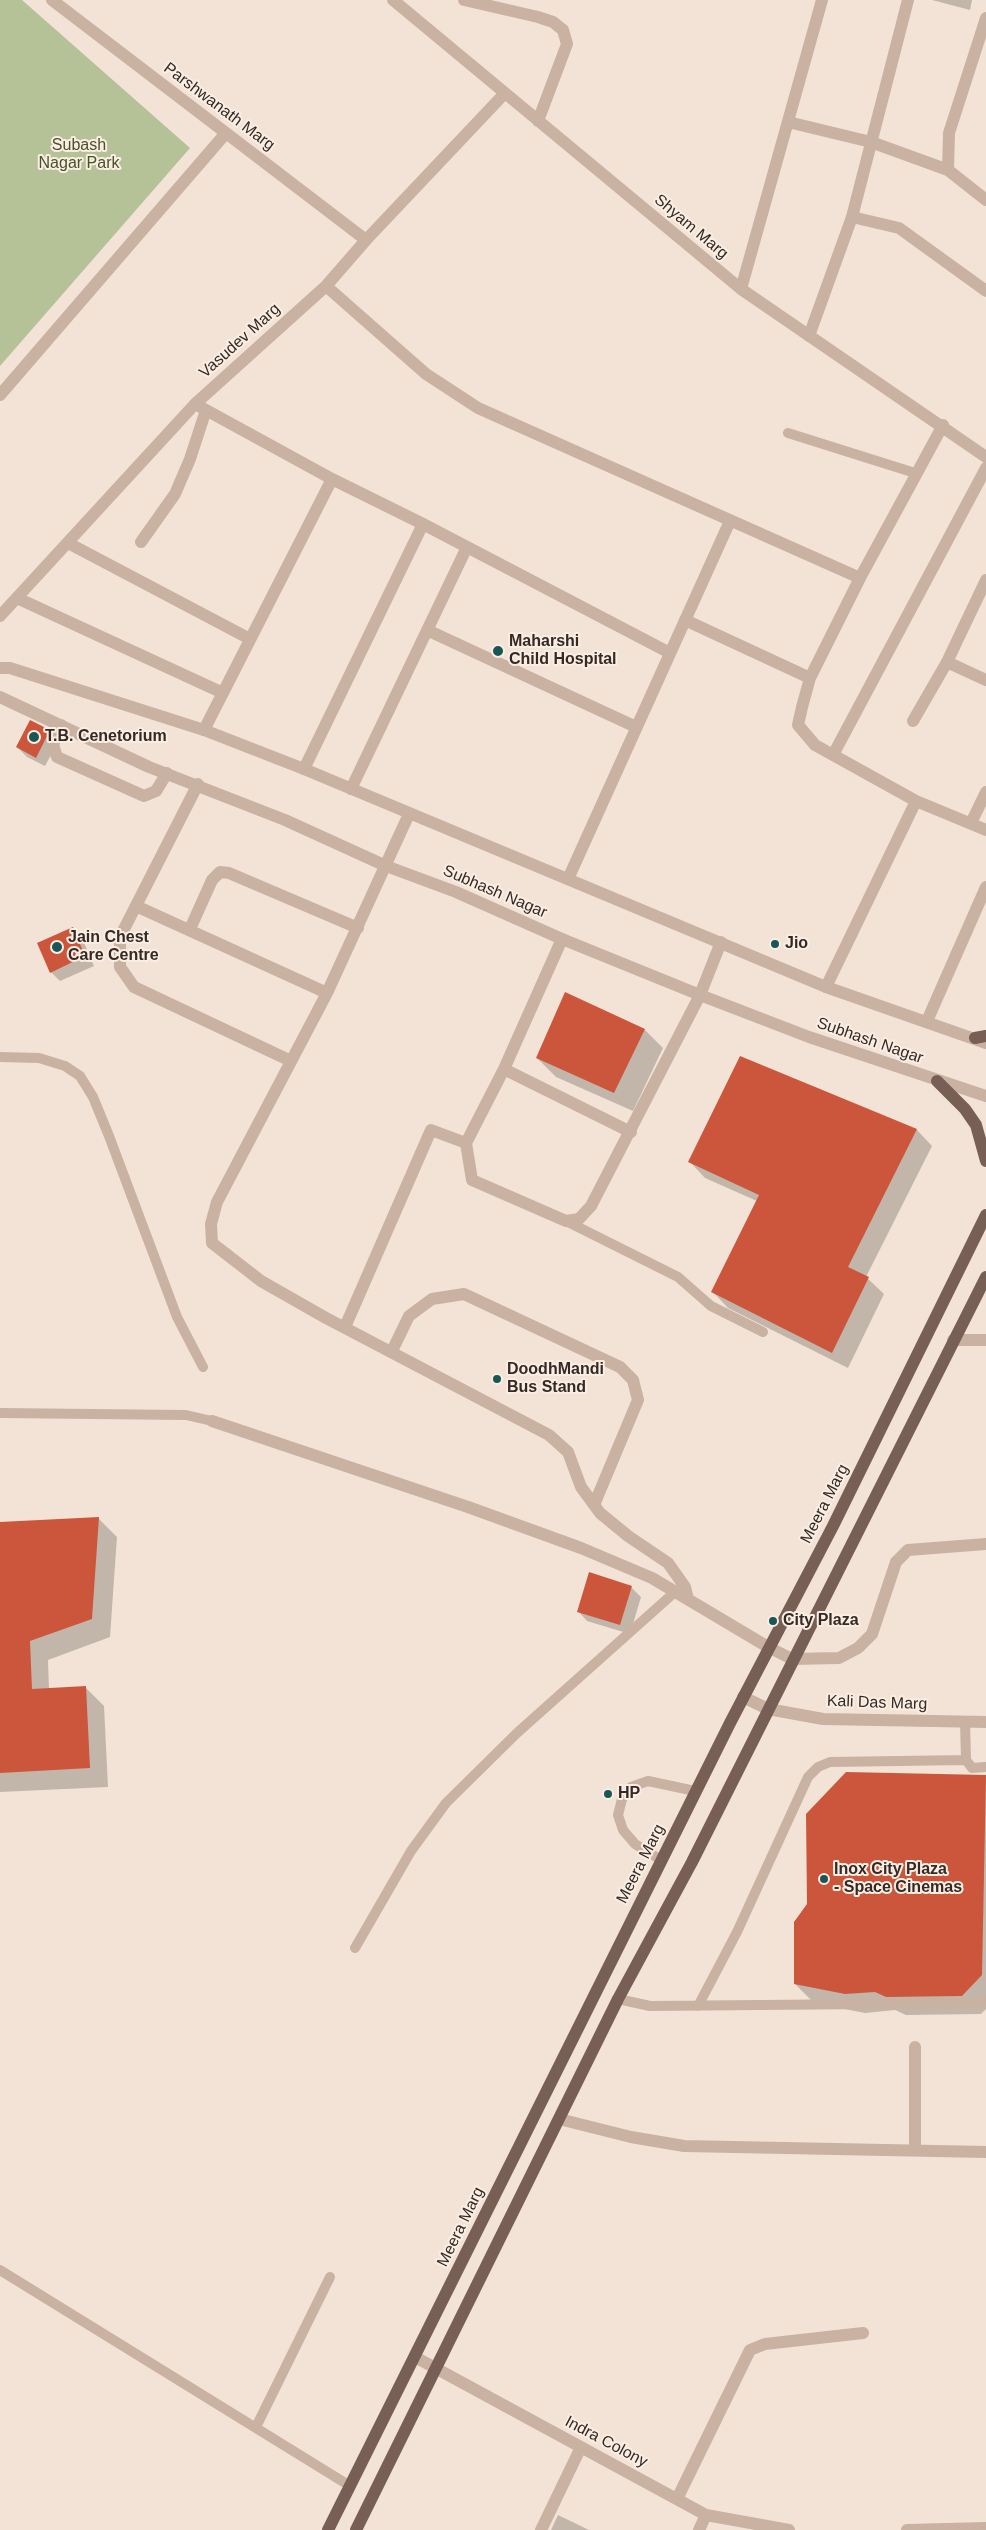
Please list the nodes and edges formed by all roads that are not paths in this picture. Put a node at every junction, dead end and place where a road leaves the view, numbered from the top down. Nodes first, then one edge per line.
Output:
1 (52, 0) edge
2 (393, 0) edge
3 (464, 0) edge
4 (822, 0) edge
5 (908, 0) edge
6 (986, 18) edge
7 (504, 93) junction
8 (538, 121) junction
9 (788, 122) junction
10 (226, 133) junction
11 (871, 142) junction
12 (948, 170) junction
13 (986, 200) edge
14 (852, 217) junction
15 (366, 240) junction
16 (326, 286) junction
17 (741, 289) junction
18 (986, 291) edge
19 (809, 336) junction
20 (0, 395) edge
21 (200, 407) junction
22 (943, 425) junction
23 (788, 433) dead end
24 (986, 457) edge
25 (986, 468) edge
26 (915, 473) junction
27 (332, 479) junction
28 (730, 521) junction
29 (423, 524) junction
30 (141, 542) dead end
31 (68, 543) junction
32 (467, 546) junction
33 (860, 578) junction
34 (985, 584) edge
35 (17, 598) junction
36 (0, 616) edge
37 (685, 620) junction
38 (427, 630) junction
39 (250, 639) junction
40 (670, 653) junction
41 (947, 662) junction
42 (0, 668) edge
43 (810, 678) junction
44 (986, 680) edge
45 (223, 693) junction
46 (0, 697) edge
47 (913, 721) dead end
48 (60, 725) junction
49 (636, 727) junction
50 (204, 730) junction
51 (833, 755) junction
52 (304, 769) junction
53 (167, 773) junction
54 (198, 784) junction
55 (351, 789) junction
56 (986, 792) edge
57 (916, 800) junction
58 (409, 814) junction
59 (971, 823) junction
60 (986, 830) edge
61 (386, 866) junction
62 (568, 879) junction
63 (986, 887) edge
64 (136, 906) junction
65 (358, 928) junction
66 (190, 929) junction
67 (562, 939) junction
68 (721, 942) junction
69 (826, 987) junction
70 (327, 993) junction
71 (700, 995) junction
72 (927, 1021) junction
73 (982, 1039) edge
74 (0, 1057) edge
75 (291, 1060) junction
76 (504, 1069) junction
77 (937, 1081) junction
78 (986, 1096) edge
79 (631, 1132) junction
80 (466, 1143) junction
81 (986, 1161) edge
82 (986, 1215) edge
83 (566, 1221) junction
84 (986, 1277) edge
85 (345, 1327) junction
86 (763, 1332) dead end
87 (953, 1340) junction
88 (986, 1340) edge
89 (392, 1351) junction
90 (203, 1367) dead end
91 (0, 1414) edge
92 (212, 1421) joint
93 (594, 1505) junction
94 (986, 1544) edge
95 (676, 1591) junction
96 (688, 1598) junction
97 (768, 1648) junction
98 (792, 1659) junction
99 (743, 1697) junction
100 (768, 1709) junction
101 (965, 1722) junction
102 (986, 1722) edge
103 (966, 1760) junction
104 (986, 1767) edge
105 (695, 1791) junction
106 (661, 1860) junction
107 (355, 1948) dead end
108 (618, 1999) junction
109 (986, 2001) edge
110 (698, 2006) junction
111 (916, 2047) dead end
112 (559, 2119) junction
113 (915, 2150) junction
114 (986, 2152) edge
115 (0, 2270) edge
116 (330, 2276) dead end
117 (863, 2333) dead end
118 (415, 2357) junction
119 (437, 2369) junction
120 (256, 2427) junction
121 (581, 2447) junction
122 (350, 2486) junction
123 (677, 2499) junction
124 (706, 2515) junction
125 (986, 2528) edge
126 (328, 2530) edge
127 (356, 2530) edge
128 (541, 2530) edge
129 (699, 2530) edge
130 (789, 2530) edge
131 (908, 2530) edge

1 - 10 street, Parshwanath Marg
2 - 7 street, Shyam Marg
3 - 8 street
4 - 9 street
5 - 11 street
6 - 12 street
7 - 8 street, Shyam Marg
7 - 15 street, Vasudev Marg
8 - 17 street, Shyam Marg
9 - 11 street
9 - 17 street
10 - 15 street, Parshwanath Marg
10 - 20 street
11 - 12 street
11 - 14 street
12 - 13 street
14 - 18 street
14 - 19 street
15 - 16 street, Vasudev Marg
16 - 21 street, Vasudev Marg
16 - 28 street
17 - 19 street, Shyam Marg
19 - 22 street, Shyam Marg
21 - 27 street
21 - 30 street
21 - 31 street, Vasudev Marg
22 - 24 street, Shyam Marg
22 - 26 street
23 - 26 lane
25 - 51 street
26 - 33 street
27 - 29 street
27 - 39 street
28 - 33 street
28 - 37 street
29 - 32 street
29 - 52 street
31 - 35 street, Vasudev Marg
31 - 39 street
32 - 38 street
32 - 40 street
33 - 43 street
34 - 41 street
35 - 36 street, Vasudev Marg
35 - 45 street
37 - 40 street
37 - 43 street
38 - 49 street
38 - 55 street
39 - 45 street
40 - 49 street
41 - 44 street
41 - 47 street
42 - 50 street
43 - 51 street
45 - 50 street
46 - 48 street, Subhash Nagar
48 - 53 street, Subhash Nagar
48 - 53 street
49 - 62 street
50 - 52 street
51 - 57 street
52 - 55 street
53 - 54 street, Subhash Nagar
54 - 61 street, Subhash Nagar
54 - 64 street
55 - 58 street
56 - 59 street
57 - 59 street
57 - 69 street
58 - 61 street
58 - 62 street
59 - 60 street
61 - 65 street
61 - 67 street, Subhash Nagar
62 - 68 street
63 - 72 street
64 - 66 street
64 - 75 street
65 - 66 street
65 - 70 street
66 - 70 street
67 - 71 street, Subhash Nagar
67 - 76 street
68 - 69 street
68 - 71 street
69 - 72 street
70 - 75 street
71 - 77 street, Subhash Nagar
71 - 79 street
72 - 73 street
74 - 90 lane
75 - 85 street
76 - 79 street
76 - 80 street
77 - 78 street, Subhash Nagar
77 - 81 main road
79 - 83 street
80 - 83 street
80 - 85 street
82 - 97 main road, Meera Marg
83 - 86 lane
84 - 87 main road
85 - 89 street
87 - 88 street
87 - 98 main road
89 - 93 street
89 - 93 street
91 - 92 lane
92 - 95 street
93 - 96 street
94 - 98 street
95 - 96 street
95 - 107 lane
96 - 97 street
97 - 98 street
97 - 99 main road, Meera Marg
98 - 100 main road
99 - 100 street, Kali Das Marg
99 - 105 main road, Meera Marg
100 - 101 street, Kali Das Marg
100 - 108 main road
101 - 102 street, Kali Das Marg
101 - 103 lane
103 - 104 lane
103 - 110 lane
105 - 106 main road, Meera Marg
105 - 106 lane
106 - 118 main road, Meera Marg
108 - 110 lane
108 - 112 main road
109 - 110 lane
111 - 113 street
112 - 113 street
112 - 119 main road
113 - 114 street
115 - 120 lane
116 - 120 lane
117 - 123 street
118 - 119 street, Indra Colony
118 - 122 main road, Meera Marg
119 - 121 street, Indra Colony
119 - 127 main road
120 - 122 lane
121 - 123 street, Indra Colony
121 - 128 street
122 - 126 main road, Meera Marg
123 - 124 street, Indra Colony
124 - 129 street
124 - 130 street, Indra Colony
125 - 131 street

